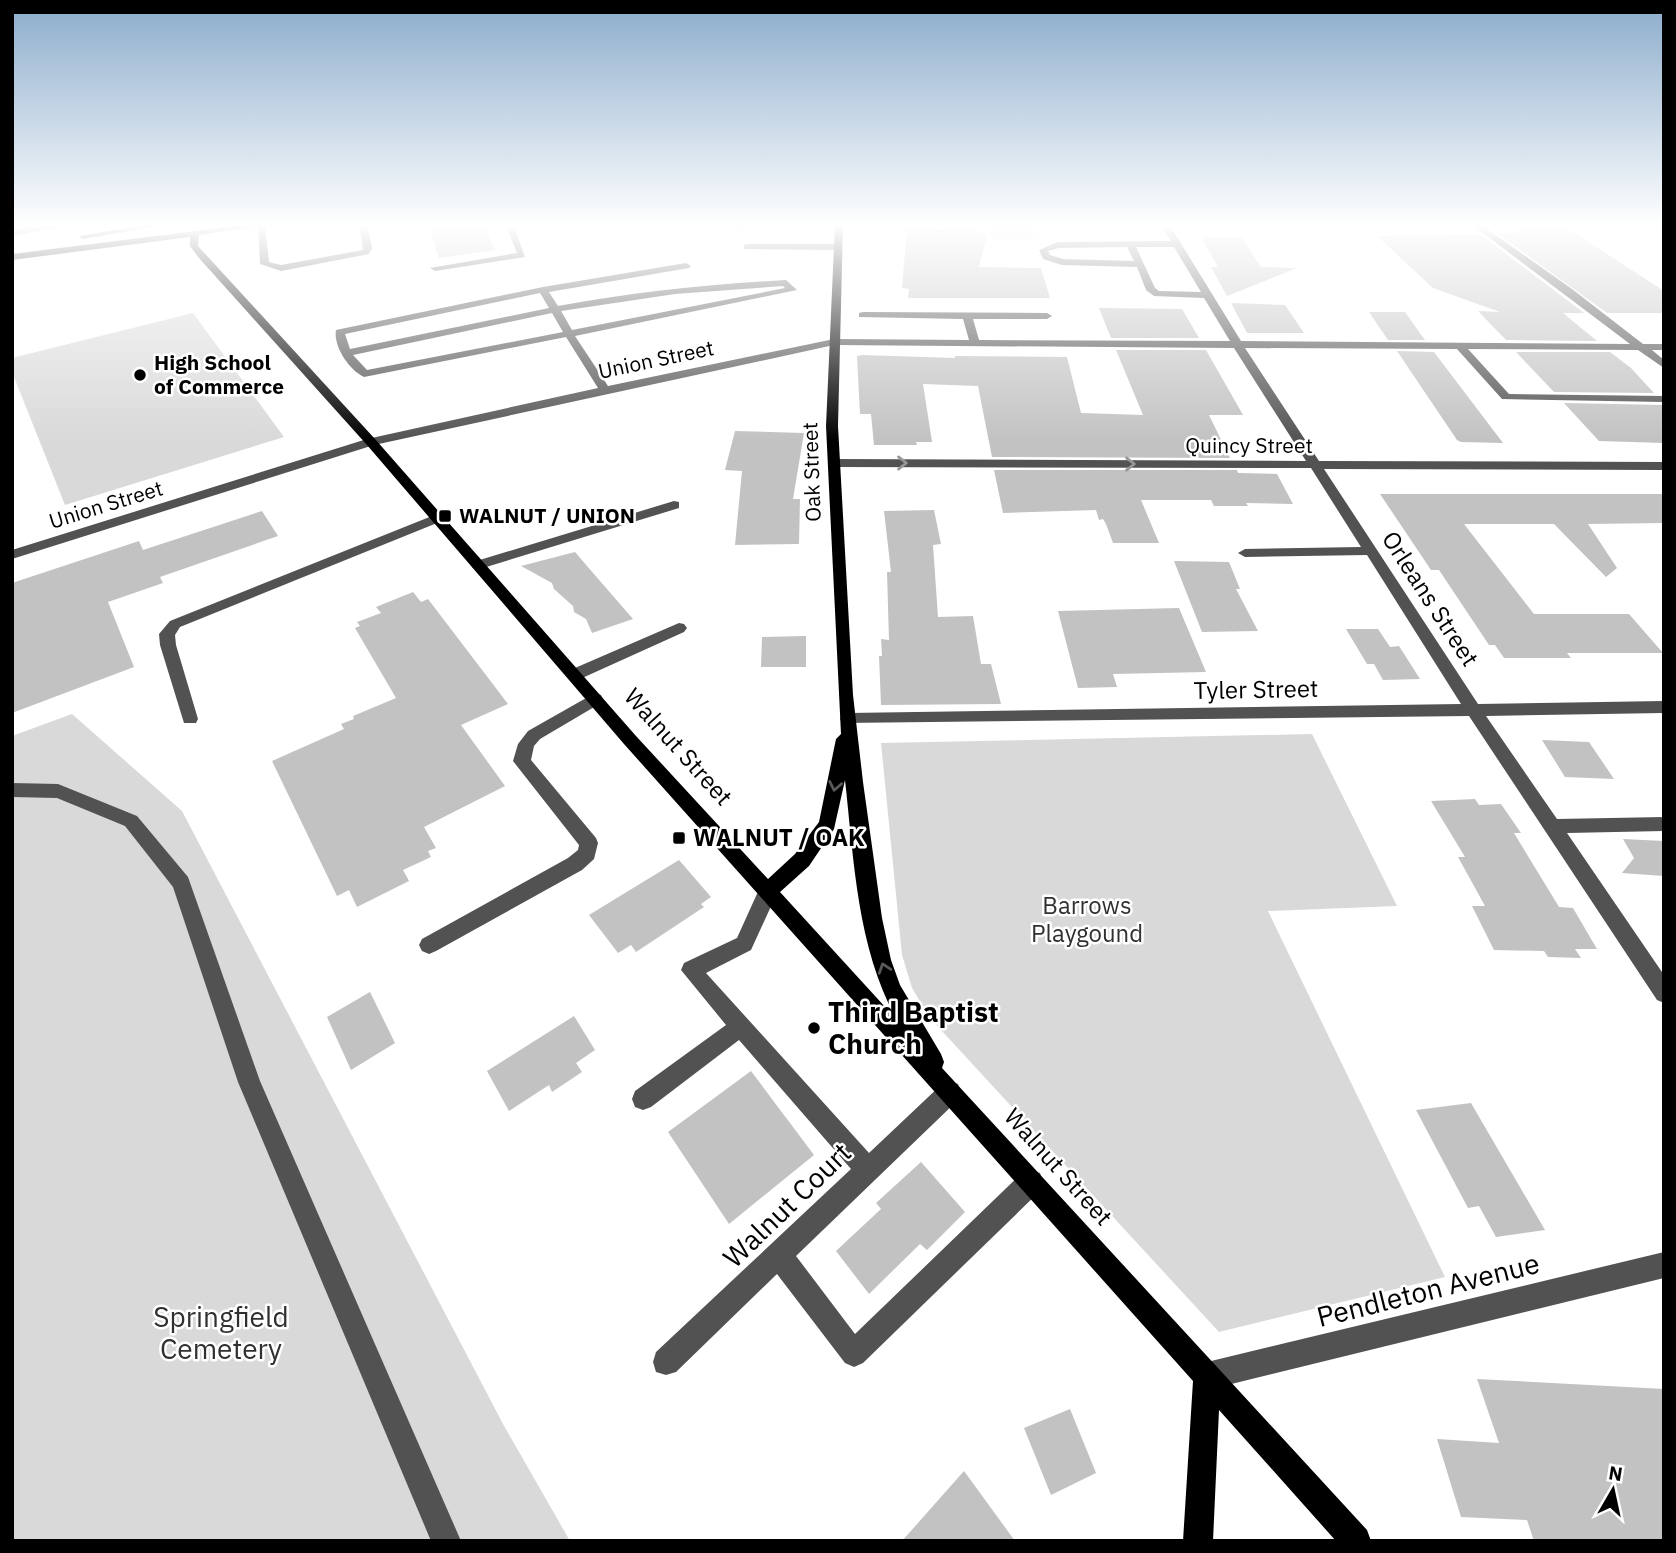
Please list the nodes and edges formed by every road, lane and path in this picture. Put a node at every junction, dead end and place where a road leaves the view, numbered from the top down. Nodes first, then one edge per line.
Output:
1 (239, 296) edge
2 (512, 296) edge
3 (547, 296) edge
4 (635, 296) edge
5 (759, 296) edge
6 (835, 296) edge
7 (1210, 296) edge
8 (1574, 296) edge
9 (556, 310) junction
10 (863, 315) dead end
11 (967, 316) junction
12 (1047, 316) dead end
13 (567, 334) junction
14 (834, 342) junction
15 (975, 343) junction
16 (1237, 344) junction
17 (1459, 345) junction
18 (1642, 346) junction
19 (1664, 346) edge
20 (346, 353) junction
21 (1664, 365) edge
22 (606, 390) junction
23 (1664, 399) edge
24 (370, 442) junction
25 (834, 463) junction
26 (1318, 466) junction
27 (1664, 466) edge
28 (674, 505) dead end
29 (437, 519) junction
30 (1373, 551) junction
31 (1245, 553) dead end
32 (12, 555) edge
33 (478, 565) junction
34 (679, 628) dead end
35 (574, 675) junction
36 (595, 699) junction
37 (1664, 707) edge
38 (1475, 712) junction
39 (190, 719) dead end
40 (848, 719) junction
41 (12, 790) edge
42 (1664, 824) edge
43 (1552, 826) junction
44 (768, 891) junction
45 (429, 945) dead end
46 (1664, 993) edge
47 (741, 1026) junction
48 (950, 1093) junction
49 (643, 1099) dead end
50 (867, 1169) junction
51 (1031, 1182) junction
52 (779, 1255) junction
53 (1664, 1265) edge
54 (666, 1362) dead end
55 (1207, 1376) junction
56 (446, 1541) edge
57 (1198, 1541) edge
58 (1356, 1541) edge

1 - 24 main road, Walnut Street
2 - 20 street
3 - 9 street
4 - 9 street
5 - 13 street
6 - 14 main road, Oak Street
7 - 16 street, Orleans Street
8 - 18 street
9 - 13 street
9 - 20 street
10 - 11 street
11 - 12 street
11 - 15 street
13 - 20 street
13 - 22 street
14 - 15 street, Union Street
14 - 22 street, Union Street
14 - 25 main road, Oak Street
15 - 16 street, Union Street
16 - 17 street, Union Street
16 - 26 street, Orleans Street
17 - 18 street, Union Street
17 - 23 street
18 - 19 street, Union Street
18 - 21 street
22 - 24 street, Union Street
24 - 29 main road, Walnut Street
24 - 32 street, Union Street
25 -> 26 street, Quincy Street
25 - 40 main road, Oak Street
26 - 27 street, Quincy Street
26 - 30 street, Orleans Street
28 - 33 street
29 - 33 main road, Walnut Street
29 - 39 street
30 - 31 street
30 - 38 street, Orleans Street
33 - 35 main road, Walnut Street
34 - 35 street
35 - 36 main road, Walnut Street
36 - 44 main road, Walnut Street
36 - 45 street
37 - 38 street, Tyler Street
38 - 40 street, Tyler Street
38 - 43 street, Orleans Street
40 -> 44 main road, Oak Street
48 -> 40 main road, Oak Street
41 - 56 street
42 - 43 street
43 - 46 street, Orleans Street
44 - 47 street
44 - 48 main road, Walnut Street
47 - 49 street
47 - 50 street
48 - 50 street, Walnut Court
48 - 51 main road, Walnut Street
50 - 52 street, Walnut Court
51 - 52 street
51 - 55 main road, Walnut Street
52 - 54 street, Walnut Court
53 - 55 street, Pendleton Avenue
55 - 57 main road
55 - 58 main road, Walnut Street

